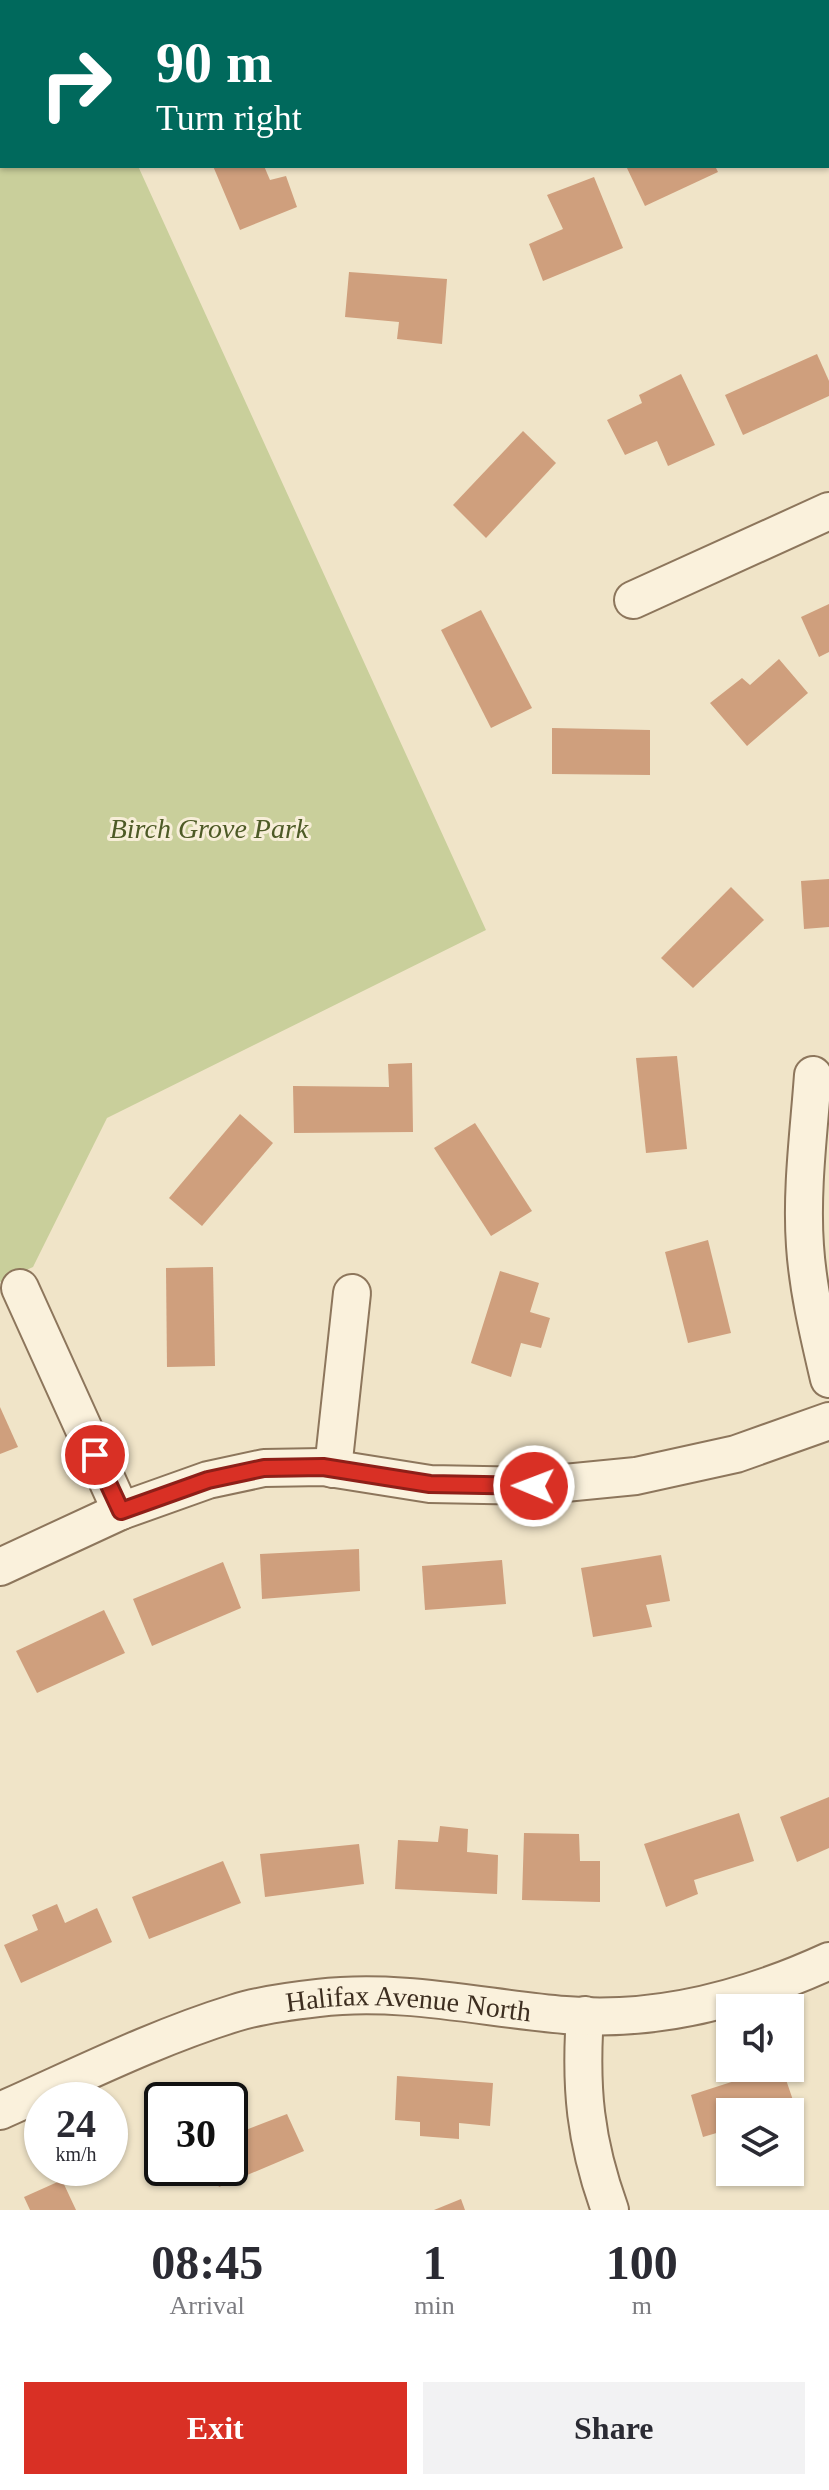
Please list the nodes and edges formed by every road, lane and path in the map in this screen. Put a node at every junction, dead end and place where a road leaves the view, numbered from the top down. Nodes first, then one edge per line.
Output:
1 (829, 511) edge
2 (633, 600) dead end
3 (813, 1075) dead end
4 (20, 1288) dead end
5 (352, 1293) dead end
6 (829, 1379) edge
7 (829, 1421) edge
8 (333, 1469) junction
9 (121, 1511) junction
10 (0, 1567) edge
11 (829, 1961) edge
12 (585, 2015) junction
13 (0, 2111) edge
14 (610, 2210) edge

1 - 2 street
3 - 6 street
4 - 9 street
5 - 8 street
7 - 8 street
8 - 9 street
9 - 10 street
11 - 12 street, Halifax Avenue North
12 - 13 street, Halifax Avenue North
12 - 14 street

